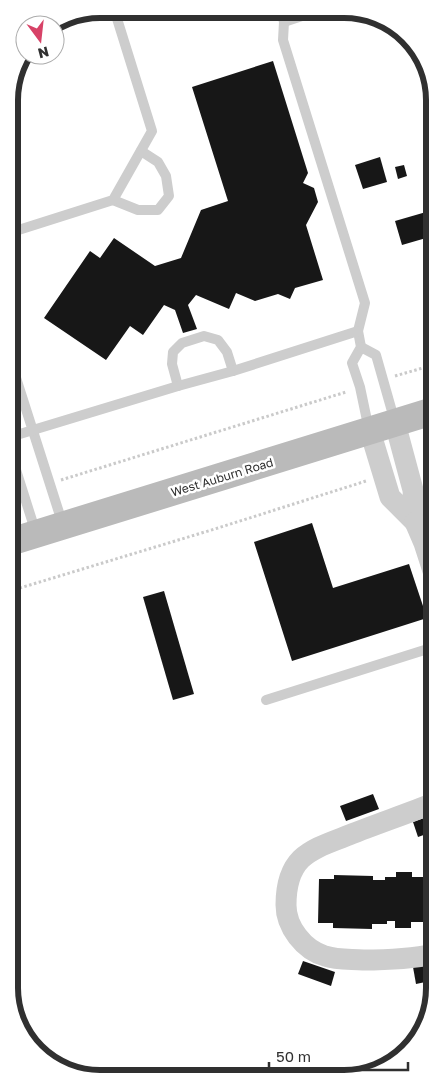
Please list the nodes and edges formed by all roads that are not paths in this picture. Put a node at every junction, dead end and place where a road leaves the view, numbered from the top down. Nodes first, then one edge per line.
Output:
1 (117, 18) edge
2 (283, 18) edge
3 (296, 18) edge
4 (284, 22) junction
5 (141, 151) junction
6 (113, 200) junction
7 (18, 230) edge
8 (358, 331) junction
9 (361, 347) junction
10 (233, 371) junction
11 (18, 384) edge
12 (178, 386) junction
13 (426, 413) edge
14 (395, 423) junction
15 (33, 431) junction
16 (370, 431) junction
17 (18, 436) edge
18 (18, 475) edge
19 (415, 522) junction
20 (64, 526) junction
21 (37, 534) junction
22 (18, 540) edge
23 (426, 549) edge
24 (426, 650) edge
25 (266, 700) dead end
26 (426, 806) edge
27 (426, 956) edge

1 - 5 lane
2 - 4 lane
3 - 4 lane
4 - 8 lane
5 - 6 lane
5 - 6 lane
6 - 7 lane
8 - 9 lane
8 - 10 lane
9 - 14 lane
9 - 16 lane
10 - 12 lane
10 - 12 lane
11 - 15 lane
12 - 15 lane
13 - 14 main road, West Auburn Road
14 - 16 main road, West Auburn Road
14 - 19 street
15 - 17 lane
15 - 20 lane
16 - 19 street
16 - 20 main road, West Auburn Road
18 - 21 lane
19 - 23 street
20 - 21 main road, West Auburn Road
21 - 22 main road, West Auburn Road
24 - 25 lane
26 - 27 street

